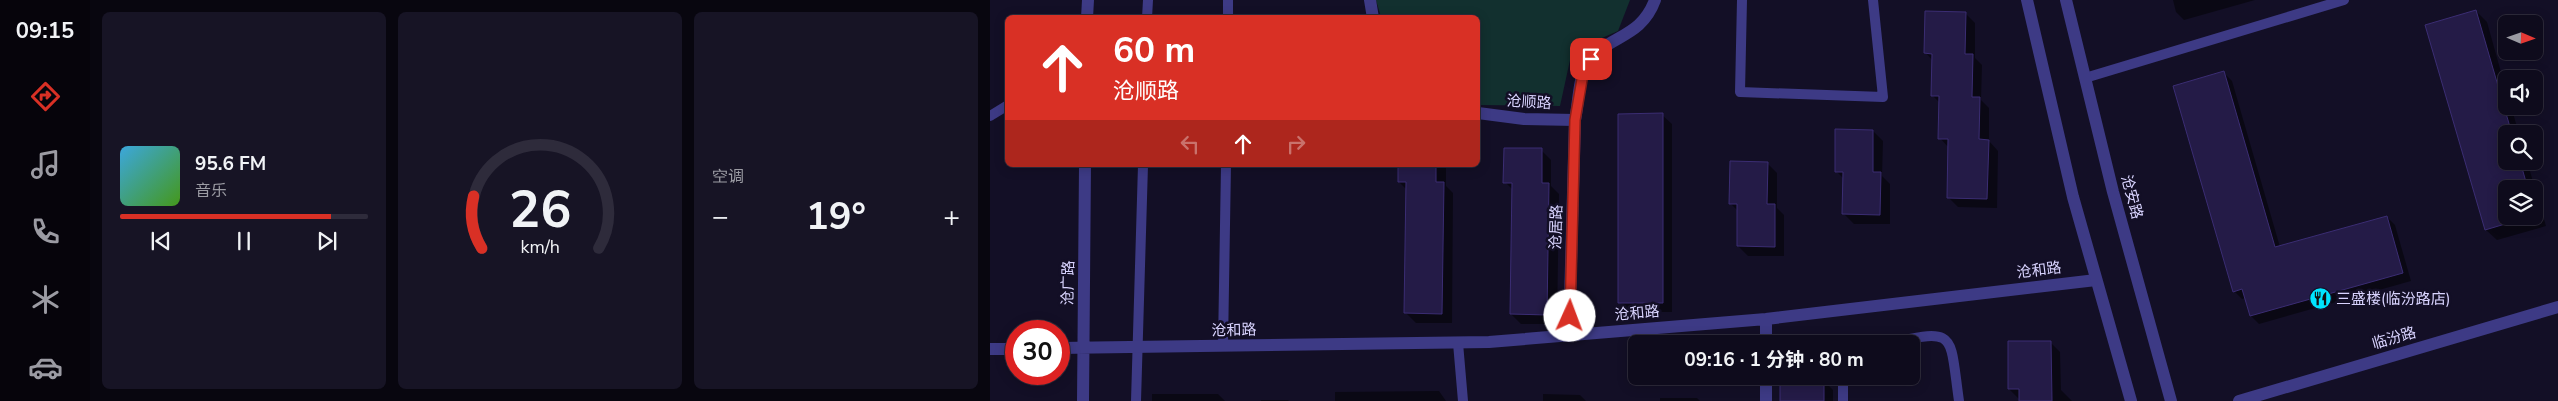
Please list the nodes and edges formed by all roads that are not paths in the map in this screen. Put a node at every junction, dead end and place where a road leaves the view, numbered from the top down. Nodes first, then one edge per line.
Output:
1 (1088, 0) edge
2 (1148, 0) edge
3 (1228, 0) edge
4 (1370, 0) edge
5 (1654, 0) edge
6 (1742, 0) edge
7 (1873, 0) edge
8 (2027, 0) edge
9 (2066, 0) edge
10 (2344, 0) edge
11 (1087, 15) edge
12 (1147, 15) edge
13 (1228, 15) edge
14 (1372, 15) edge
15 (2085, 78) junction
16 (1005, 107) edge
17 (1480, 113) edge
18 (990, 116) edge
19 (1575, 120) junction
20 (1086, 167) edge
21 (1143, 167) edge
22 (1226, 167) edge
23 (2096, 280) junction
24 (2558, 307) edge
25 (1766, 319) junction
26 (1766, 335) edge
27 (1569, 336) junction
28 (1920, 336) edge
29 (1458, 343) junction
30 (1223, 346) junction
31 (1138, 347) junction
32 (1070, 348) edge
33 (1083, 348) junction
34 (990, 349) edge
35 (1005, 349) edge
36 (1766, 385) edge
37 (1843, 385) edge
38 (1083, 401) edge
39 (1136, 401) edge
40 (1463, 401) edge
41 (1766, 401) edge
42 (1843, 401) edge
43 (1959, 401) edge
44 (2131, 401) edge
45 (2172, 401) edge
46 (2239, 401) edge

1 - 11 street
2 - 12 lane
3 - 13 lane
4 - 14 street
5 - 19 street
6 - 7 lane
8 - 23 street
9 - 15 street, 沧安路
10 - 15 lane
15 - 45 street, 沧安路
16 - 18 lane
17 - 19 street, 沧顺路
19 - 27 street, 沧居路
20 - 33 street, 沧广路
21 - 31 lane
22 - 30 lane
23 - 25 street, 沧和路
23 - 44 street
24 - 46 street, 临汾路
25 - 26 street
25 - 27 street, 沧和路
27 - 29 street, 沧和路
28 - 43 lane
29 - 30 street, 沧和路
29 - 40 lane
30 - 31 street, 沧和路
31 - 33 street, 沧和路
31 - 39 lane
32 - 33 street, 沧和路
33 - 38 street, 沧广路
34 - 35 street
36 - 41 street
37 - 42 lane

